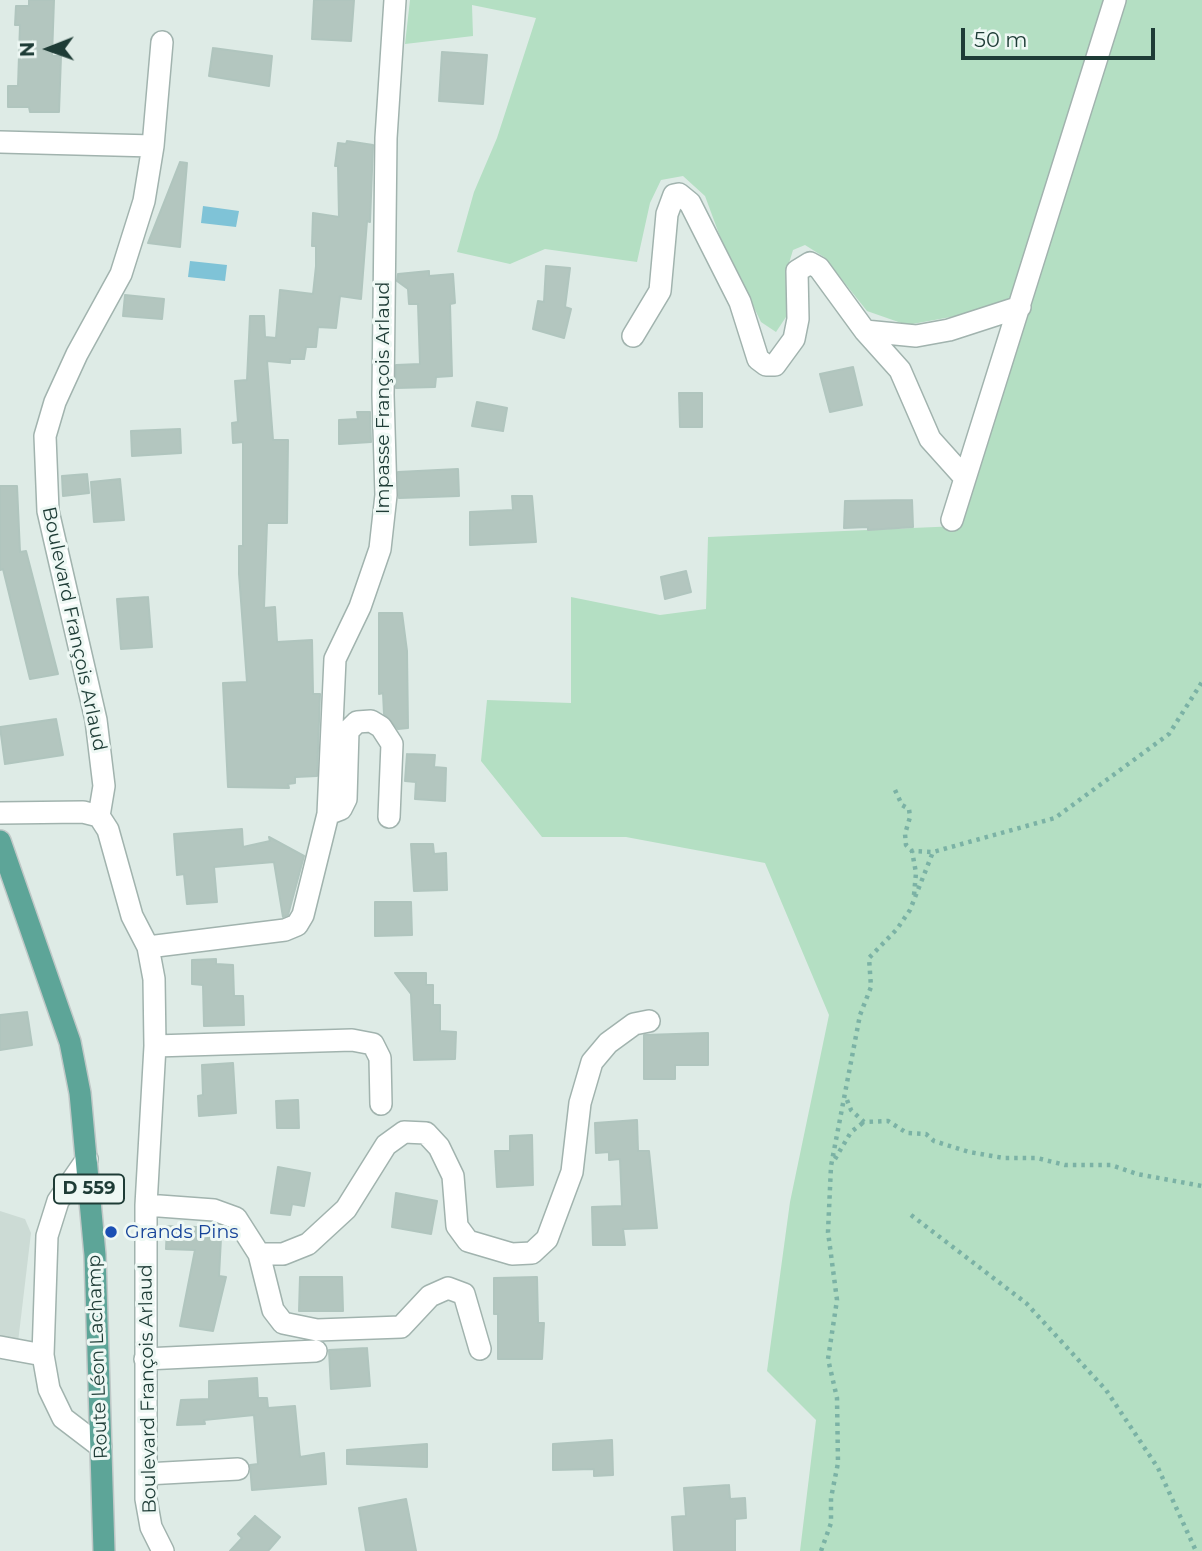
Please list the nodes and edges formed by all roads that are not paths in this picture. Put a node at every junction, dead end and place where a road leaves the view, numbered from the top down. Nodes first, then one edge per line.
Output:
1 (395, 0) edge
2 (1115, 0) edge
3 (162, 42) dead end
4 (0, 142) edge
5 (153, 146) junction
6 (1020, 307) junction
7 (865, 331) junction
8 (633, 336) dead end
9 (965, 478) junction
10 (952, 520) dead end
11 (0, 813) edge
12 (328, 814) junction
13 (99, 816) junction
14 (389, 817) dead end
15 (0, 841) edge
16 (4, 865) edge
17 (148, 947) junction
18 (649, 1021) dead end
19 (155, 1046) junction
20 (381, 1104) dead end
21 (87, 1159) junction
22 (146, 1205) junction
23 (259, 1254) junction
24 (0, 1347) edge
25 (480, 1349) dead end
26 (316, 1350) dead end
27 (43, 1355) junction
28 (145, 1359) junction
29 (101, 1447) junction
30 (237, 1469) dead end
31 (146, 1474) junction
32 (104, 1551) edge
33 (163, 1551) edge

1 - 12 street, Impasse François Arlaud
2 - 6 street
3 - 5 street, Boulevard François Arlaud
4 - 5 street
5 - 13 street, Boulevard François Arlaud
6 - 7 street
6 - 9 street
7 - 8 street
7 - 9 street
9 - 10 street
11 - 13 street
12 - 14 street
12 - 17 street, Impasse François Arlaud
13 - 17 street, Boulevard François Arlaud
15 - 16 main road, Route Léon Lachamp / D 559
16 - 21 main road, Route Léon Lachamp / D 559
17 - 19 street, Boulevard François Arlaud
18 - 23 street
19 - 20 street
19 - 22 street, Boulevard François Arlaud
21 - 27 street
21 - 29 main road, Route Léon Lachamp / D 559
22 - 23 street
22 - 28 street, Boulevard François Arlaud
23 - 25 street
24 - 27 street
26 - 28 street
27 - 29 street
28 - 31 street, Boulevard François Arlaud
29 - 32 main road, Route Léon Lachamp / D 559
30 - 31 street
31 - 33 street, Boulevard François Arlaud

